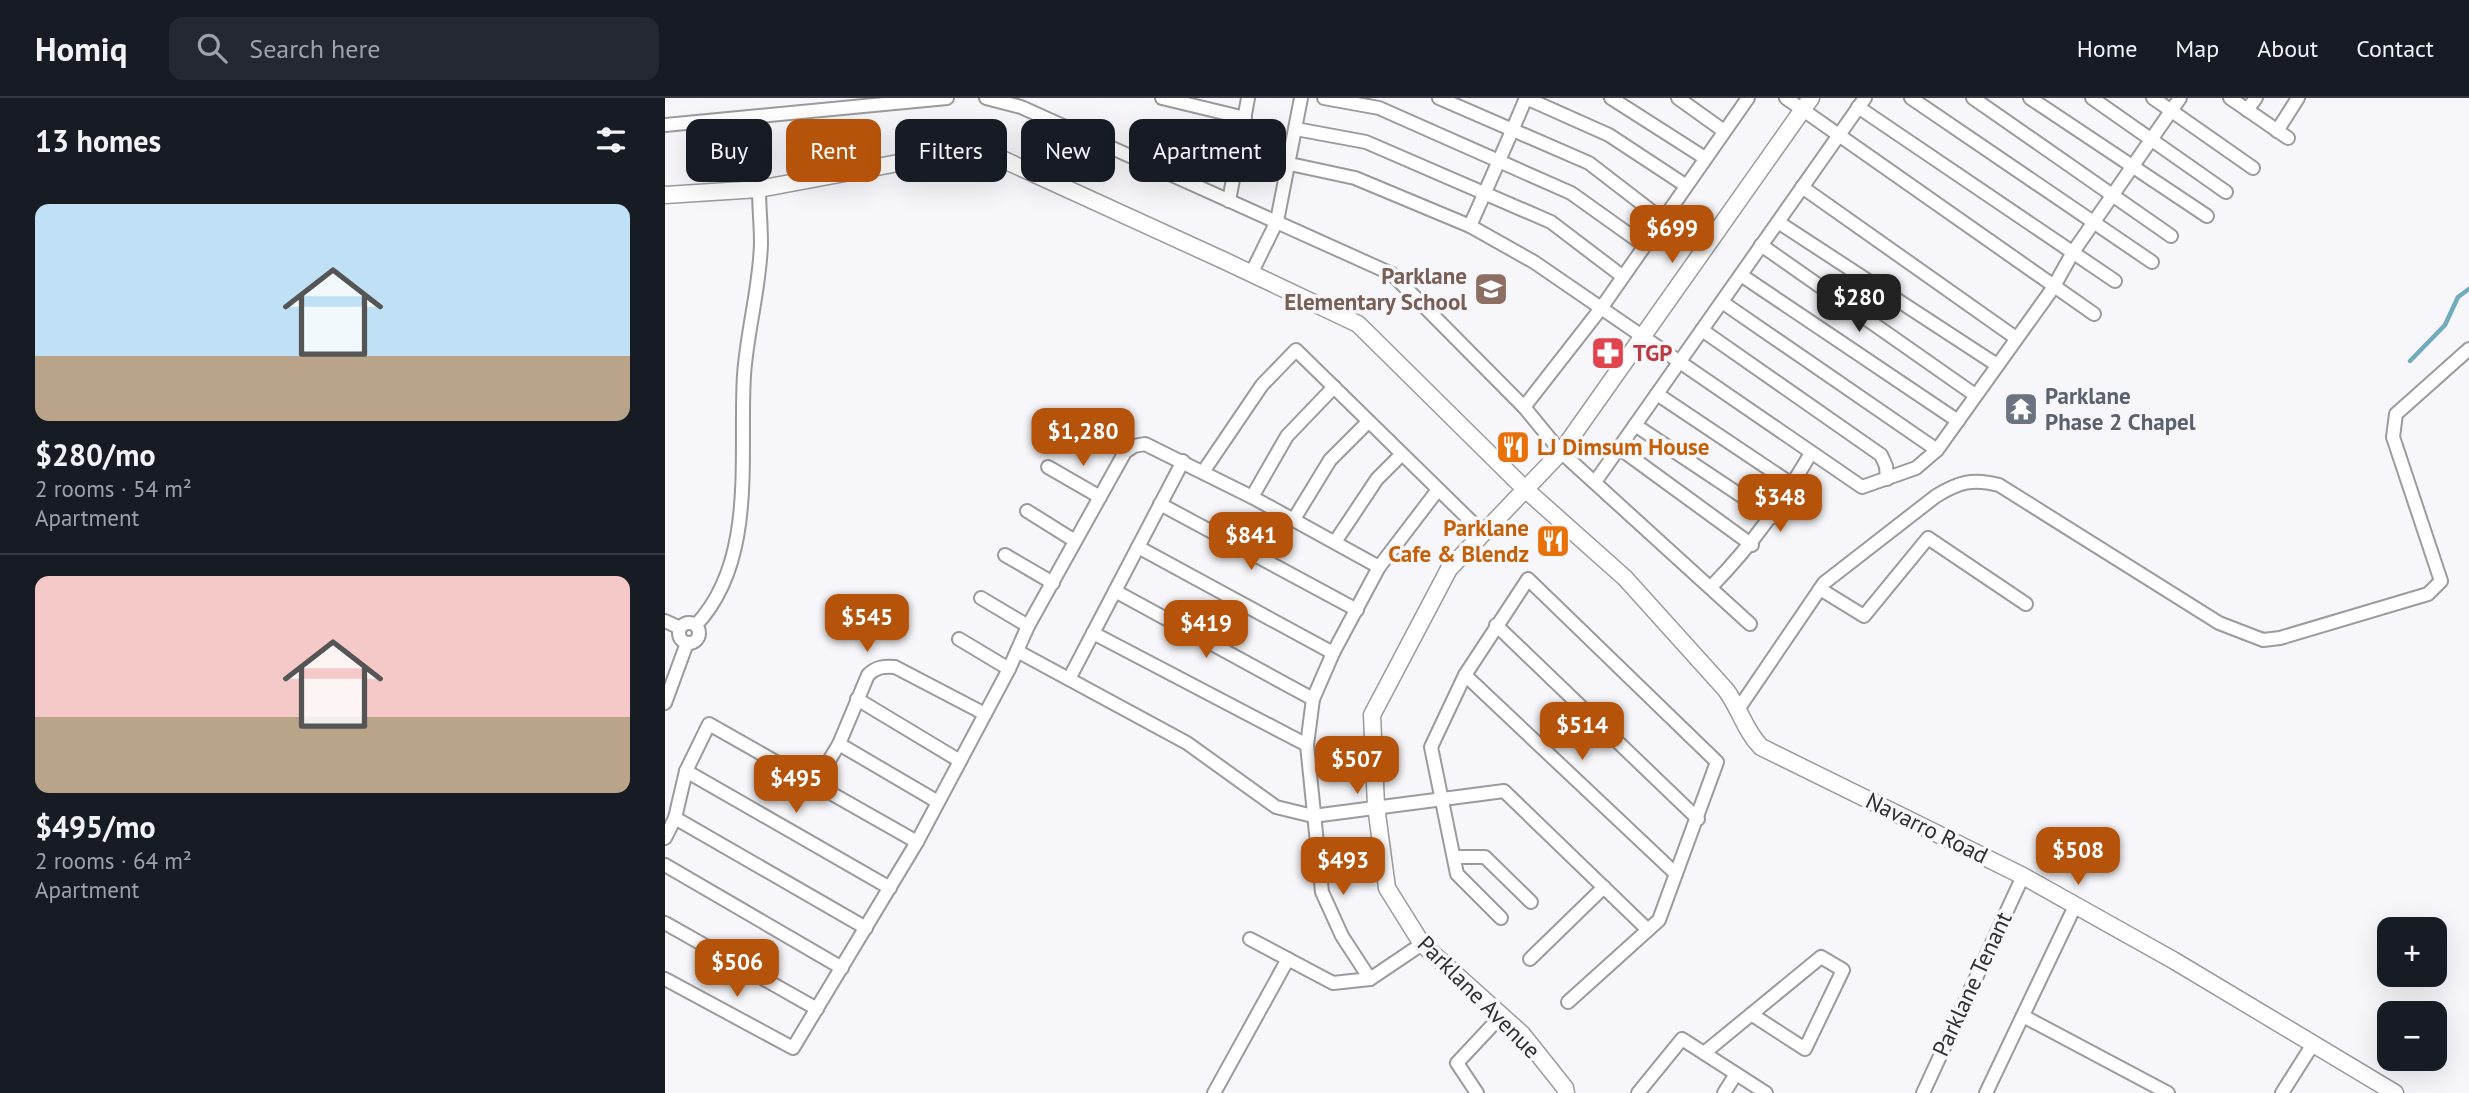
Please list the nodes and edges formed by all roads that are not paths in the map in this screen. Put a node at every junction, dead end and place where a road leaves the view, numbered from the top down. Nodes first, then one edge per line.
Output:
1 (947, 98) edge
2 (986, 98) edge
3 (1161, 98) edge
4 (1248, 98) edge
5 (1301, 98) edge
6 (1324, 98) edge
7 (1439, 98) edge
8 (1611, 98) edge
9 (1678, 98) edge
10 (1786, 98) edge
11 (1911, 98) edge
12 (1973, 98) edge
13 (2030, 98) edge
14 (2092, 98) edge
15 (2153, 98) edge
16 (2181, 98) edge
17 (2230, 98) edge
18 (2256, 98) edge
19 (2298, 98) edge
20 (1741, 101) edge
21 (1022, 102) edge
22 (1861, 102) edge
23 (832, 103) edge
24 (1806, 105) edge
25 (2247, 110) junction
26 (2172, 111) junction
27 (1245, 118) junction
28 (665, 125) edge
29 (1296, 129) junction
30 (1513, 129) junction
31 (1724, 131) junction
32 (1838, 136) junction
33 (2153, 141) junction
34 (1705, 158) junction
35 (1499, 161) junction
36 (1290, 164) junction
37 (2253, 168) dead end
38 (2133, 169) junction
39 (1685, 185) junction
40 (1802, 187) junction
41 (759, 189) junction
42 (1485, 192) junction
43 (2226, 192) dead end
44 (665, 195) edge
45 (2113, 195) junction
46 (1229, 201) junction
47 (2207, 216) dead end
48 (1663, 220) junction
49 (1277, 221) junction
50 (1778, 222) junction
51 (2094, 224) junction
52 (1470, 226) junction
53 (2171, 236) dead end
54 (1644, 245) junction
55 (1761, 245) junction
56 (2073, 251) junction
57 (2151, 262) dead end
58 (1251, 274) junction
59 (1741, 275) junction
60 (1622, 276) junction
61 (2115, 281) dead end
62 (2053, 288) junction
63 (1722, 302) junction
64 (1602, 307) junction
65 (2094, 314) dead end
66 (1702, 330) junction
67 (2016, 338) junction
68 (1643, 339) junction
69 (2469, 349) edge
70 (1680, 362) junction
71 (1997, 365) junction
72 (1334, 387) junction
73 (1657, 394) junction
74 (1975, 395) junction
75 (1524, 407) junction
76 (1958, 421) junction
77 (1368, 422) junction
78 (1635, 425) junction
79 (1619, 448) junction
80 (1937, 450) junction
81 (1561, 452) junction
82 (1811, 453) junction
83 (1401, 455) junction
84 (1183, 461) junction
85 (1048, 467) dead end
86 (1203, 472) junction
87 (1887, 479) junction
88 (1595, 482) junction
89 (1793, 485) junction
90 (1525, 489) junction
91 (1437, 491) junction
92 (1100, 497) junction
93 (1252, 497) junction
94 (1160, 505) junction
95 (1027, 511) dead end
96 (1773, 517) junction
97 (1294, 519) junction
98 (1483, 533) junction
99 (1075, 541) junction
100 (1335, 542) junction
101 (1752, 545) junction
102 (1138, 547) junction
103 (1005, 555) dead end
104 (1380, 566) junction
105 (1053, 583) junction
106 (1711, 587) junction
107 (1820, 589) junction
108 (1115, 591) junction
109 (981, 598) dead end
110 (2026, 604) dead end
111 (1357, 610) junction
112 (665, 621) edge
113 (1750, 624) dead end
114 (696, 625) junction
115 (1496, 625) junction
116 (1028, 626) junction
117 (680, 628) junction
118 (1093, 633) junction
119 (959, 639) dead end
120 (687, 643) junction
121 (1017, 651) junction
122 (1333, 653) junction
123 (1009, 669) junction
124 (1465, 675) junction
125 (1069, 680) junction
126 (857, 699) junction
127 (1313, 699) junction
128 (665, 703) edge
129 (1739, 708) junction
130 (985, 714) junction
131 (839, 744) junction
132 (1307, 746) junction
133 (960, 761) junction
134 (687, 771) junction
135 (815, 784) junction
136 (1442, 798) junction
137 (938, 802) junction
138 (1376, 806) junction
139 (1313, 816) junction
140 (675, 817) junction
141 (1698, 819) junction
142 (665, 838) edge
143 (917, 842) junction
144 (1454, 857) junction
145 (665, 865) edge
146 (1676, 874) junction
147 (2023, 876) junction
148 (1604, 887) junction
149 (890, 888) junction
150 (1531, 902) dead end
151 (2075, 906) junction
152 (1501, 918) dead end
153 (665, 923) edge
154 (866, 928) junction
155 (1648, 930) junction
156 (1250, 939) dead end
157 (1422, 944) junction
158 (1288, 959) junction
159 (1529, 959) dead end
160 (842, 968) junction
161 (665, 979) edge
162 (1370, 979) junction
163 (1568, 1002) dead end
164 (817, 1009) junction
165 (1751, 1014) junction
166 (1501, 1016) junction
167 (2023, 1016) junction
168 (2313, 1044) junction
169 (1704, 1053) junction
170 (1736, 1074) junction
171 (1214, 1093) edge
172 (1477, 1093) edge
173 (1566, 1093) edge
174 (1638, 1093) edge
175 (1724, 1093) edge
176 (1766, 1093) edge
177 (1922, 1093) edge
178 (1986, 1093) edge
179 (2168, 1093) edge
180 (2282, 1093) edge
181 (2395, 1093) edge

1 - 23 street
2 - 21 street
3 - 27 street
4 - 27 street
5 - 29 street
6 - 35 street
7 - 30 street
8 - 34 street
9 - 31 street
10 - 24 street
11 - 51 street
12 - 45 street
13 - 38 street
14 - 33 street
15 - 26 street
16 - 26 street
17 - 25 street
18 - 25 street
19 - 25 street
20 - 31 street
21 - 46 street
22 - 32 street
22 - 56 street
23 - 28 street
24 - 32 street
24 - 68 street, Parklane Avenue
26 - 33 street
26 - 37 street
27 - 46 street
29 - 36 street
29 - 42 street
30 - 35 street
30 - 39 street
30 - 48 street
31 - 34 street
32 - 40 street
32 - 62 street
33 - 38 street
33 - 43 street
34 - 39 street
35 - 42 street
35 - 54 street
36 - 49 street
36 - 52 street
38 - 45 street
38 - 47 street
39 - 48 street
40 - 50 street
40 - 67 street
41 - 44 street, Navarro Road
41 - 58 street, Navarro Road
41 - 114 street
42 - 52 street
42 - 60 street
45 - 51 street
45 - 53 street
46 - 49 street
48 - 54 street
49 - 58 street
49 - 75 street
50 - 55 street
50 - 71 street
51 - 56 street
51 - 57 street
52 - 64 street
54 - 60 street
55 - 59 street
55 - 74 street
56 - 61 street
56 - 62 street
58 - 90 street, Navarro Road
59 - 63 street
59 - 76 street
60 - 64 street
62 - 65 street
62 - 67 street
63 - 66 street
63 - 80 street
64 - 68 street
64 - 75 street
66 - 70 street
66 - 87 street
67 - 71 street
68 - 70 street
68 - 81 street, Parklane Avenue
69 - 107 street
70 - 73 street
70 - 82 street
71 - 74 street
72 - 77 street
72 - 86 street
72 - 93 street
73 - 78 street
73 - 89 street
74 - 76 street
75 - 81 street
76 - 80 street
77 - 83 street
77 - 97 street
78 - 79 street
78 - 96 street
79 - 88 street
79 - 101 street
80 - 87 street
81 - 88 street
81 - 90 street, Parklane Avenue
82 - 87 street
82 - 89 street
83 - 91 street
83 - 100 street
84 - 86 street
84 - 92 street
84 - 94 street
85 - 92 street
86 - 93 street
88 - 106 street
89 - 96 street
90 - 98 street, Parklane Avenue
90 - 129 street, Navarro Road
91 - 98 street
91 - 104 street
92 - 99 street
93 - 97 street
94 - 102 street
94 - 111 street
95 - 99 street
96 - 101 street
97 - 100 street
98 - 138 street, Parklane Avenue
99 - 105 street
100 - 104 street
101 - 106 street
102 - 108 street
102 - 122 street
103 - 105 street
104 - 111 street
105 - 116 street
106 - 113 street
107 - 110 street
107 - 129 street
108 - 118 street
108 - 127 street
109 - 116 street
111 - 122 street
112 - 117 street
114 - 117 street
114 - 120 street
115 - 124 street
115 - 141 street
115 - 141 street
116 - 121 street
117 - 120 street
118 - 125 street
118 - 132 street
119 - 123 street
120 - 128 street
121 - 123 street
121 - 125 street
122 - 127 street
123 - 130 street
124 - 136 street
124 - 146 street
125 - 139 street
126 - 130 street
126 - 131 street
126 - 133 street
127 - 132 street
129 - 147 street, Navarro Road
130 - 133 street
131 - 135 street
131 - 137 street
132 - 139 street
133 - 137 street
134 - 135 street
134 - 140 street
134 - 149 street
135 - 143 street
136 - 138 street
136 - 144 street
136 - 148 street
137 - 143 street
138 - 139 street
138 - 157 street, Parklane Avenue
139 - 162 street
140 - 142 street
140 - 154 street
141 - 146 street
143 - 149 street
144 - 150 street
144 - 152 street
145 - 160 street
146 - 155 street
147 - 151 street, Navarro Road
147 - 177 street, Parklane Tenant
148 - 155 street
148 - 159 street
149 - 154 street
151 - 167 street
151 - 168 street, Navarro Road
153 - 164 street
154 - 160 street
155 - 163 street
156 - 158 street
157 - 162 street
157 - 166 street, Parklane Avenue
158 - 162 street
158 - 171 street
160 - 164 street
161 - 164 street
165 - 165 street
165 - 169 street
166 - 172 street
166 - 173 street, Parklane Avenue
167 - 178 street
167 - 179 street
168 - 180 street
168 - 181 street, Navarro Road
169 - 170 street
169 - 174 street
170 - 175 street
170 - 176 street

